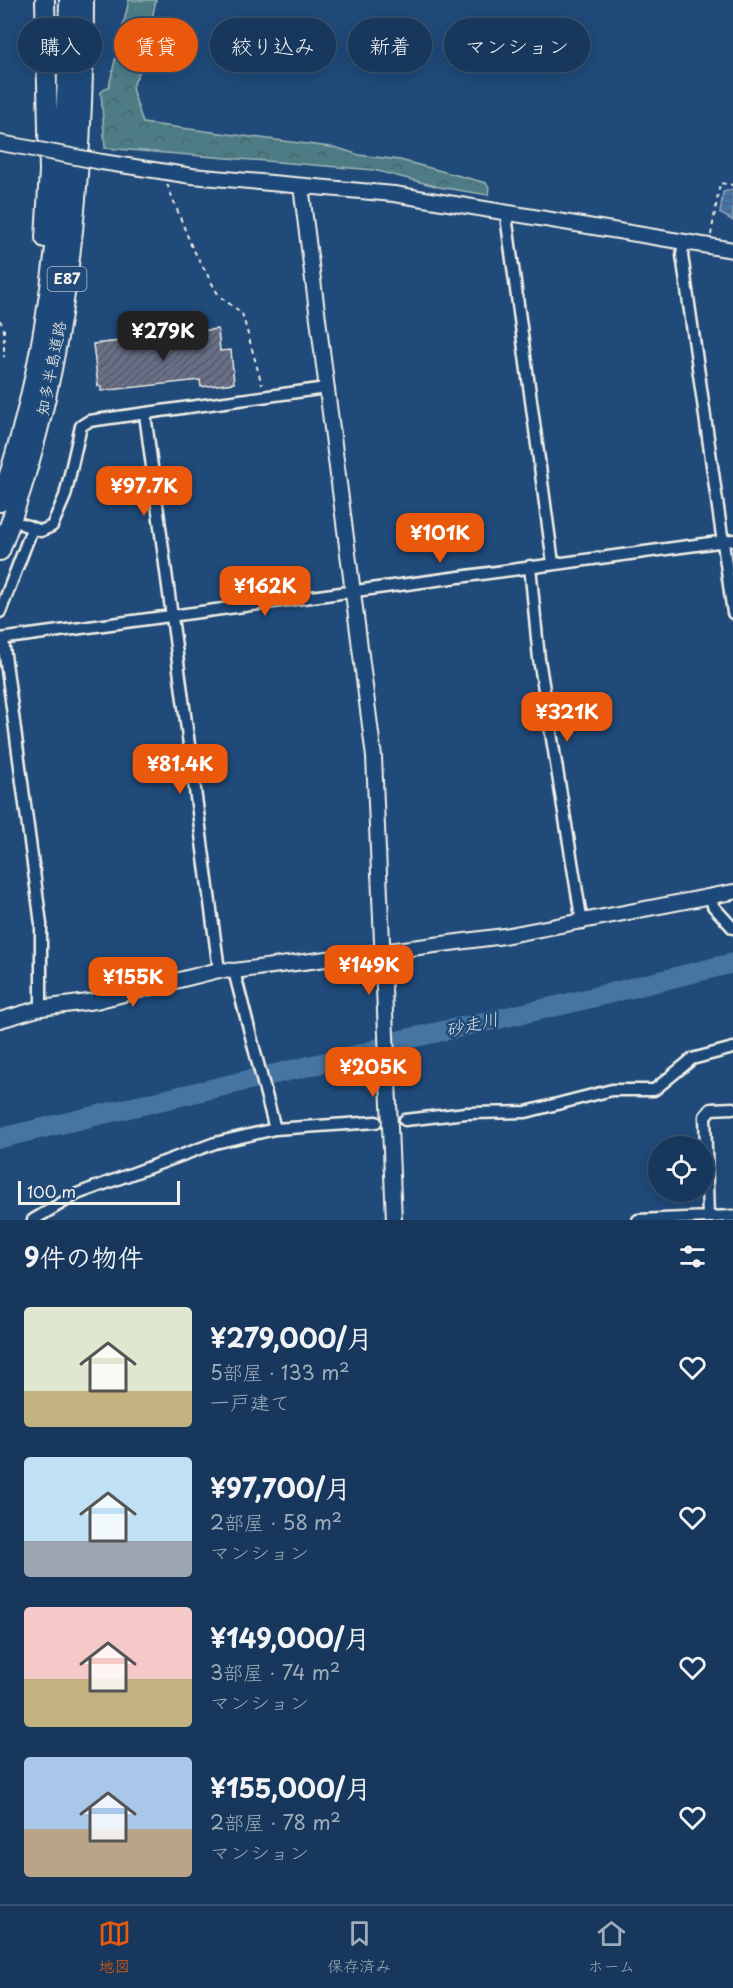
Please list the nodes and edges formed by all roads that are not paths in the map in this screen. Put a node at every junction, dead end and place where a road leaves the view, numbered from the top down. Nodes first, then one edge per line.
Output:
1 (45, 0) edge
2 (69, 0) edge
3 (84, 0) edge
4 (0, 142) edge
5 (301, 186) junction
6 (508, 214) junction
7 (684, 242) junction
8 (733, 250) edge
9 (38, 353) junction
10 (326, 388) junction
11 (145, 414) junction
12 (0, 502) edge
13 (728, 541) edge
14 (0, 551) edge
15 (553, 563) junction
16 (530, 566) junction
17 (354, 590) junction
18 (0, 612) edge
19 (733, 613) edge
20 (172, 616) junction
21 (1, 639) edge
22 (733, 892) edge
23 (711, 895) junction
24 (582, 922) junction
25 (733, 928) edge
26 (384, 953) junction
27 (219, 970) junction
28 (234, 971) junction
29 (41, 1008) junction
30 (0, 1020) edge
31 (733, 1048) edge
32 (733, 1108) edge
33 (405, 1120) dead end
34 (376, 1122) dead end
35 (275, 1129) junction
36 (733, 1216) edge
37 (708, 1217) junction
38 (33, 1220) edge
39 (394, 1220) edge
40 (638, 1220) edge

1 - 9 highway
2 - 9 highway, 知多半島道路 / E87
3 - 14 highway, 知多半島道路 / E87
4 - 5 street, bridge
5 - 6 street
5 - 10 street
6 - 7 street
6 - 15 street
7 - 8 street
7 - 13 street
9 - 12 highway, 知多半島道路 / E87
10 - 11 street
10 - 17 street
11 - 18 street
11 - 20 street
13 - 15 street
13 - 19 street
15 - 16 street
16 - 17 street
16 - 24 street
17 - 20 street
17 - 26 street
20 - 21 street
20 - 27 street
21 - 29 street
22 - 23 street
23 - 24 street
23 - 25 street
24 - 26 street
26 - 28 street
26 - 39 street
27 - 28 street
27 - 29 street
28 - 35 street
29 - 30 street
31 - 33 street
32 - 37 street
34 - 35 street
35 - 38 street
36 - 37 street
37 - 40 street

